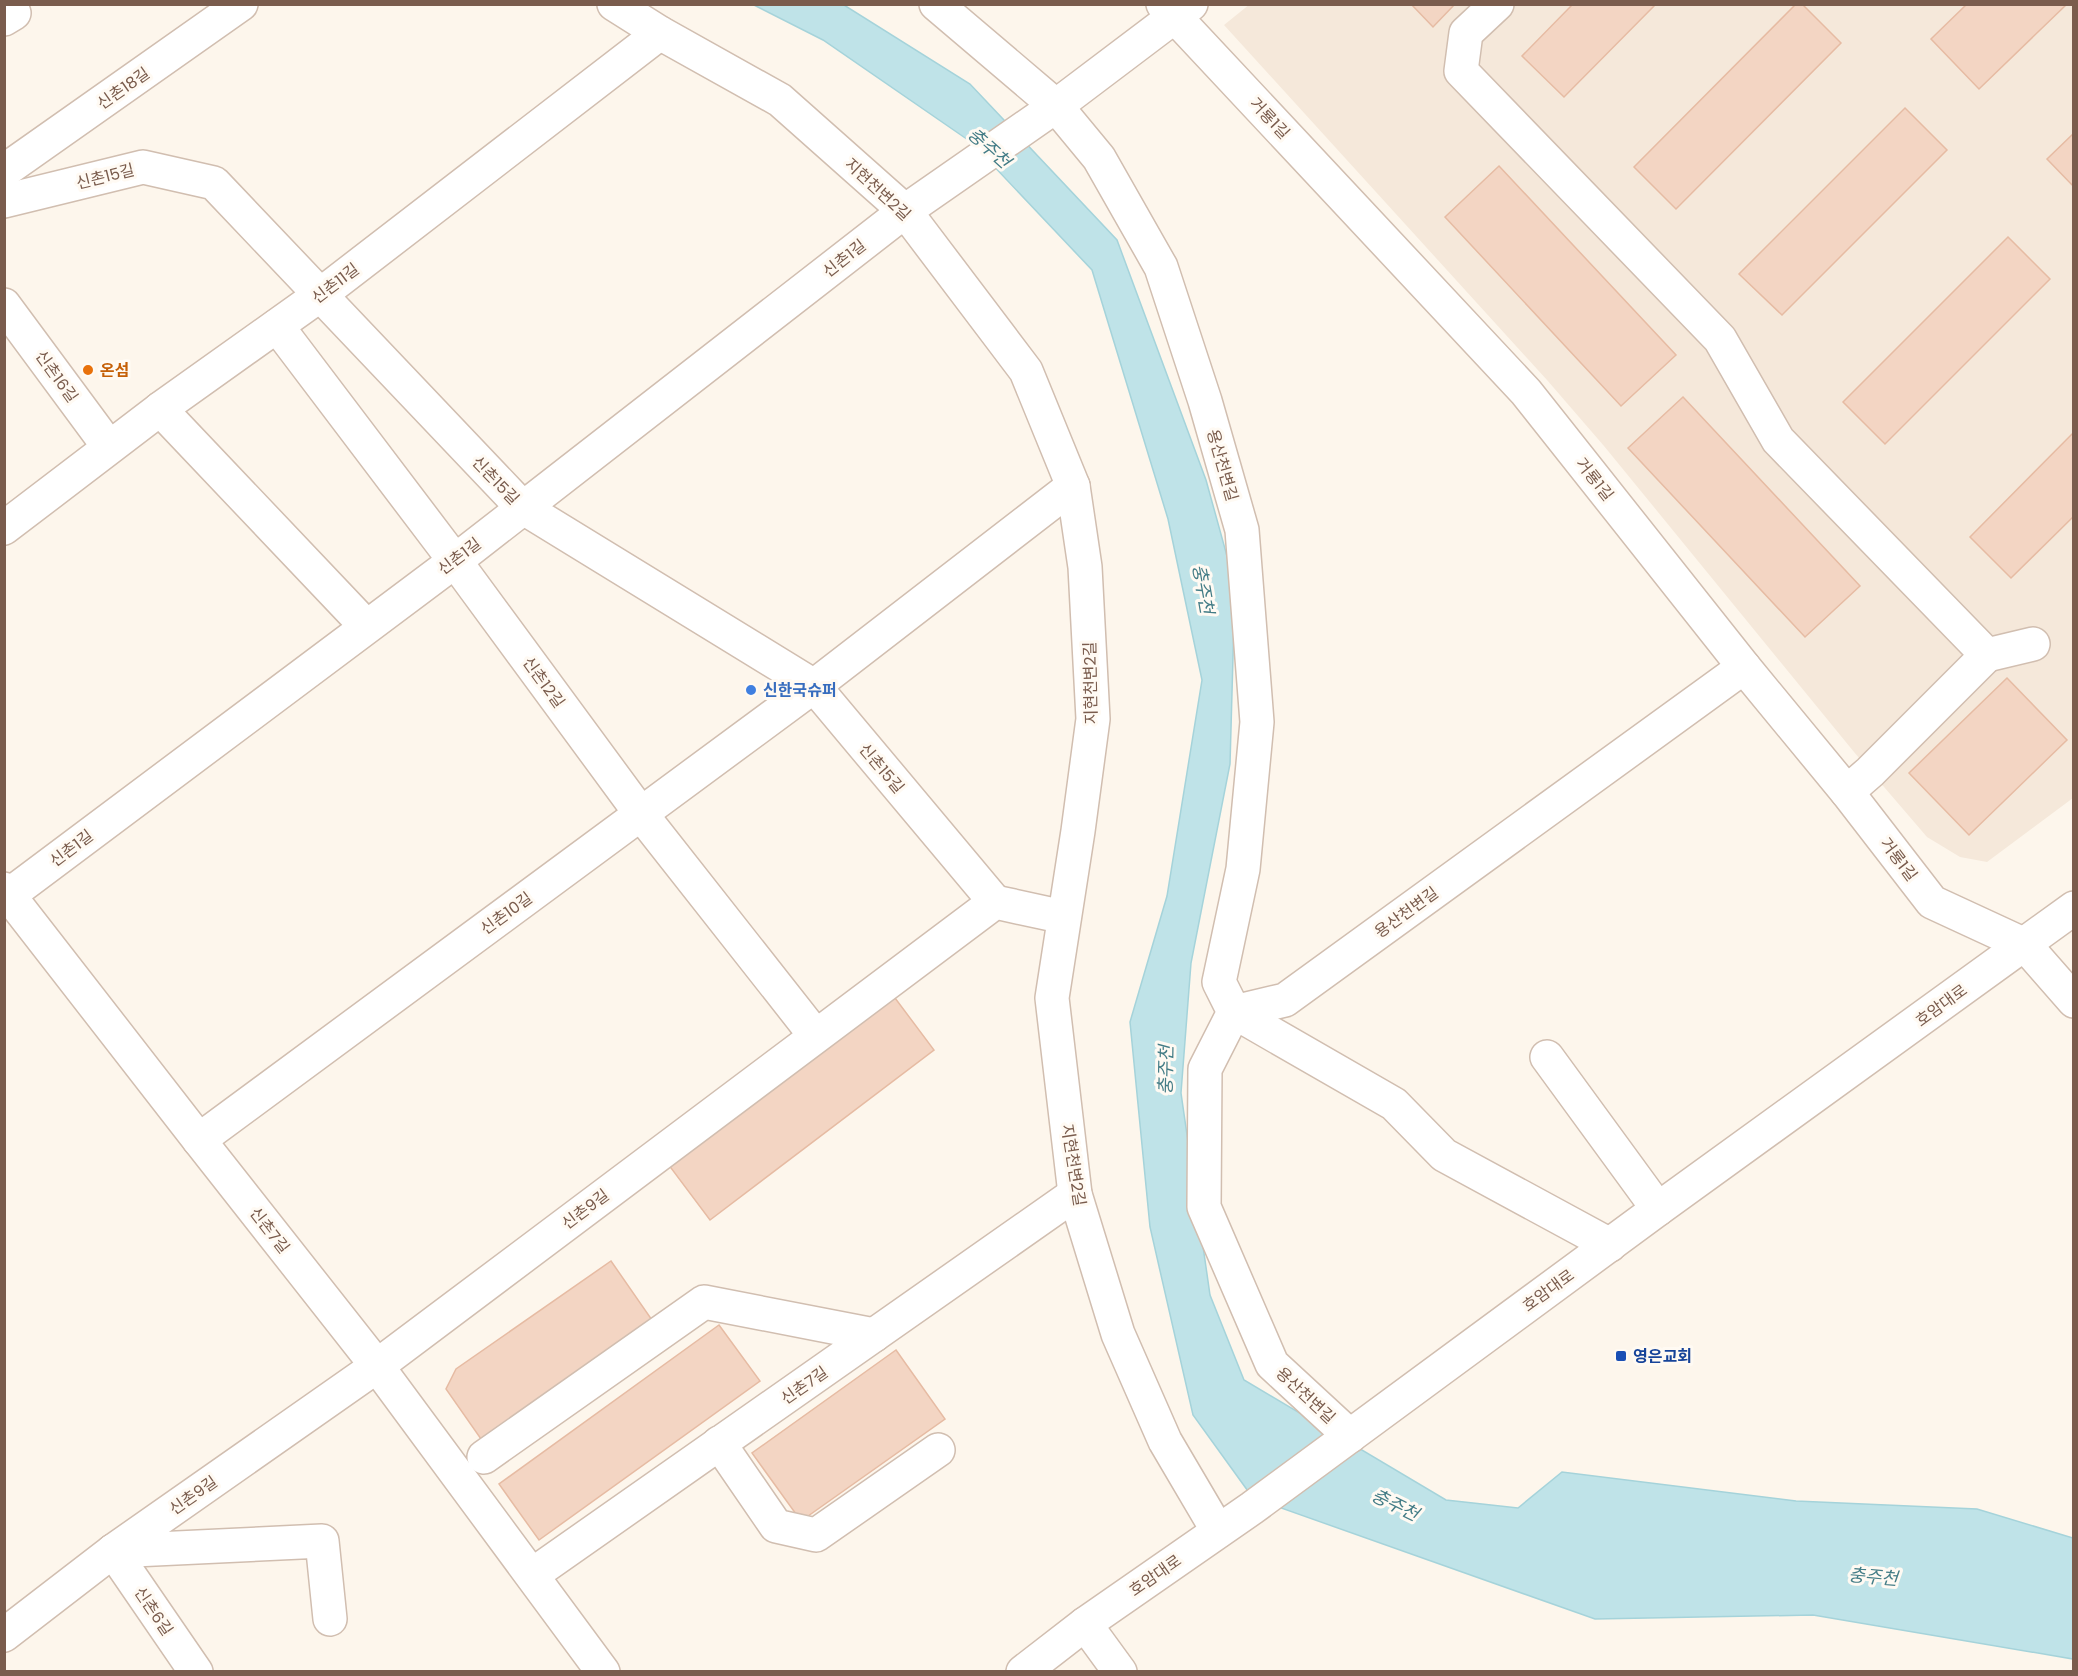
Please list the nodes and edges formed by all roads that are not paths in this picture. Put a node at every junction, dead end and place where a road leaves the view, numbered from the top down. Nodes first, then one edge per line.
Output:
1 (241, 4) edge
2 (614, 4) edge
3 (936, 4) edge
4 (1497, 4) edge
5 (1176, 9) edge
6 (660, 33) junction
7 (1056, 106) junction
8 (4, 171) edge
9 (4, 201) edge
10 (905, 211) junction
11 (320, 295) junction
12 (4, 305) edge
13 (277, 326) junction
14 (159, 409) junction
15 (109, 447) junction
16 (1073, 486) junction
17 (522, 507) junction
18 (4, 528) edge
19 (455, 561) junction
20 (366, 626) junction
21 (2033, 644) dead end
22 (1987, 655) junction
23 (1744, 667) junction
24 (814, 686) junction
25 (1847, 792) junction
26 (641, 814) junction
27 (7, 892) edge
28 (995, 902) junction
29 (2073, 908) edge
30 (1064, 917) junction
31 (2025, 945) junction
32 (2073, 1001) edge
33 (1234, 1012) junction
34 (815, 1035) junction
35 (1547, 1057) dead end
36 (199, 1140) junction
37 (1076, 1194) junction
38 (1658, 1209) junction
39 (1610, 1245) junction
40 (874, 1335) junction
41 (377, 1366) junction
42 (1350, 1436) junction
43 (719, 1443) junction
44 (938, 1450) dead end
45 (484, 1457) dead end
46 (1218, 1531) junction
47 (113, 1551) junction
48 (532, 1575) junction
49 (330, 1619) dead end
50 (1085, 1624) junction
51 (4, 1635) edge
52 (196, 1671) edge
53 (603, 1671) edge
54 (1023, 1671) edge
55 (1120, 1671) edge

1 - 8 street, 신촌18길
2 - 6 street, 지현천변2길
3 - 7 street, 용산천변길
4 - 22 street
5 - 7 street, 신촌1길
5 - 23 street, 거룡1길
6 - 10 street, 지현천변2길
6 - 11 street, 신촌11길
7 - 10 street, 신촌1길
7 - 33 street, 용산천변길
9 - 11 street, 신촌15길
10 - 16 street, 지현천변2길
10 - 17 street, 신촌1길
11 - 13 street, 신촌11길
11 - 17 street, 신촌15길
12 - 15 street, 신촌16길
13 - 14 street, 신촌11길
13 - 19 street, 신촌12길
14 - 15 street, 신촌11길
14 - 20 street
15 - 18 street, 신촌11길
16 - 24 street, 신촌10길
16 - 30 street, 지현천변2길
17 - 19 street, 신촌1길
17 - 24 street, 신촌15길
19 - 20 street, 신촌1길
19 - 26 street, 신촌12길
20 - 27 street, 신촌1길
21 - 22 street
22 - 25 street
23 - 25 street, 거룡1길
23 - 33 street, 용산천변길
24 - 26 street, 신촌10길
24 - 28 street, 신촌15길
25 - 31 street, 거룡1길
26 - 34 street, 신촌12길
26 - 36 street, 신촌10길
27 - 36 street, 신촌7길
28 - 30 street
28 - 34 street, 신촌9길
29 - 31 street, 호암대로
30 - 37 street, 지현천변2길
31 - 32 street
31 - 38 street, 호암대로
33 - 39 street
33 - 42 street, 용산천변길
34 - 41 street, 신촌9길
35 - 38 street
36 - 41 street, 신촌7길
37 - 40 street, 신촌7길
37 - 46 street, 지현천변2길
38 - 39 street, 호암대로
39 - 42 street, 호암대로
40 - 43 street, 신촌7길
40 - 45 street
41 - 47 street, 신촌9길
41 - 48 street, 신촌7길
42 - 46 street, 호암대로
43 - 44 street
43 - 48 street, 신촌7길
46 - 50 street, 호암대로
47 - 49 street
47 - 51 street, 신촌9길
47 - 52 street, 신촌6길
48 - 53 street, 신촌7길
50 - 54 street, 호암대로
50 - 55 street

